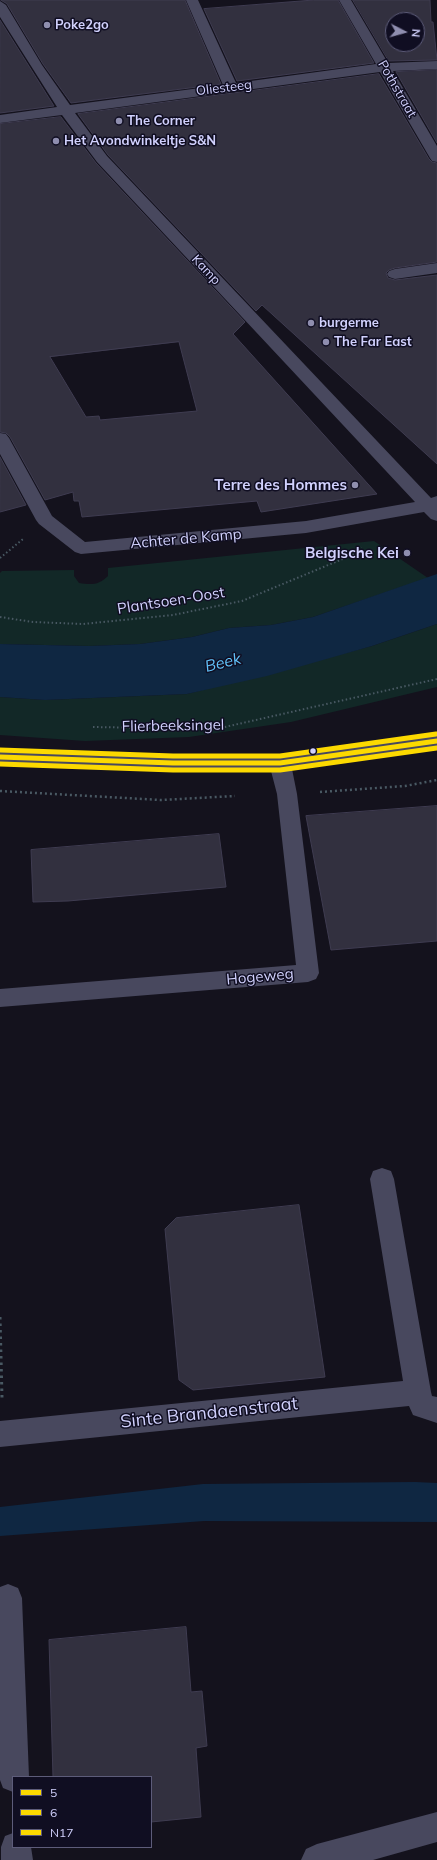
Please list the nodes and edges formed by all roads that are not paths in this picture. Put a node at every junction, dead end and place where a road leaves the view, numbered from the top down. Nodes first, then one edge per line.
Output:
1 (192, 0) edge
2 (345, 0) edge
3 (0, 5) edge
4 (437, 65) edge
5 (385, 67) junction
6 (230, 87) junction
7 (64, 109) junction
8 (0, 119) edge
9 (437, 158) edge
10 (437, 268) edge
11 (396, 274) dead end
12 (0, 438) edge
13 (434, 508) edge
14 (437, 741) edge
15 (0, 756) edge
16 (280, 763) junction
17 (0, 998) edge
18 (382, 1179) dead end
19 (418, 1392) junction
20 (437, 1410) edge
21 (2, 1434) edge
22 (8, 1598) dead end
23 (14, 1776) edge
24 (437, 1826) edge
25 (16, 1848) edge
26 (17, 1860) edge
27 (317, 1860) edge

1 - 6 street
2 - 5 street, Pothstraat
3 - 7 street, Kamp
4 - 5 street, Oliesteeg
5 - 6 street, Oliesteeg
5 - 9 street, Pothstraat
6 - 7 street, Oliesteeg
7 - 8 street, Oliesteeg
7 - 13 street, Kamp
10 - 11 street
12 - 13 street, Achter de Kamp
14 - 16 street
15 - 16 street
16 - 17 street, Hogeweg
18 - 19 street
19 - 20 street
19 - 21 street, Sinte Brandaenstraat
22 - 23 street
24 - 27 street
25 - 26 street

